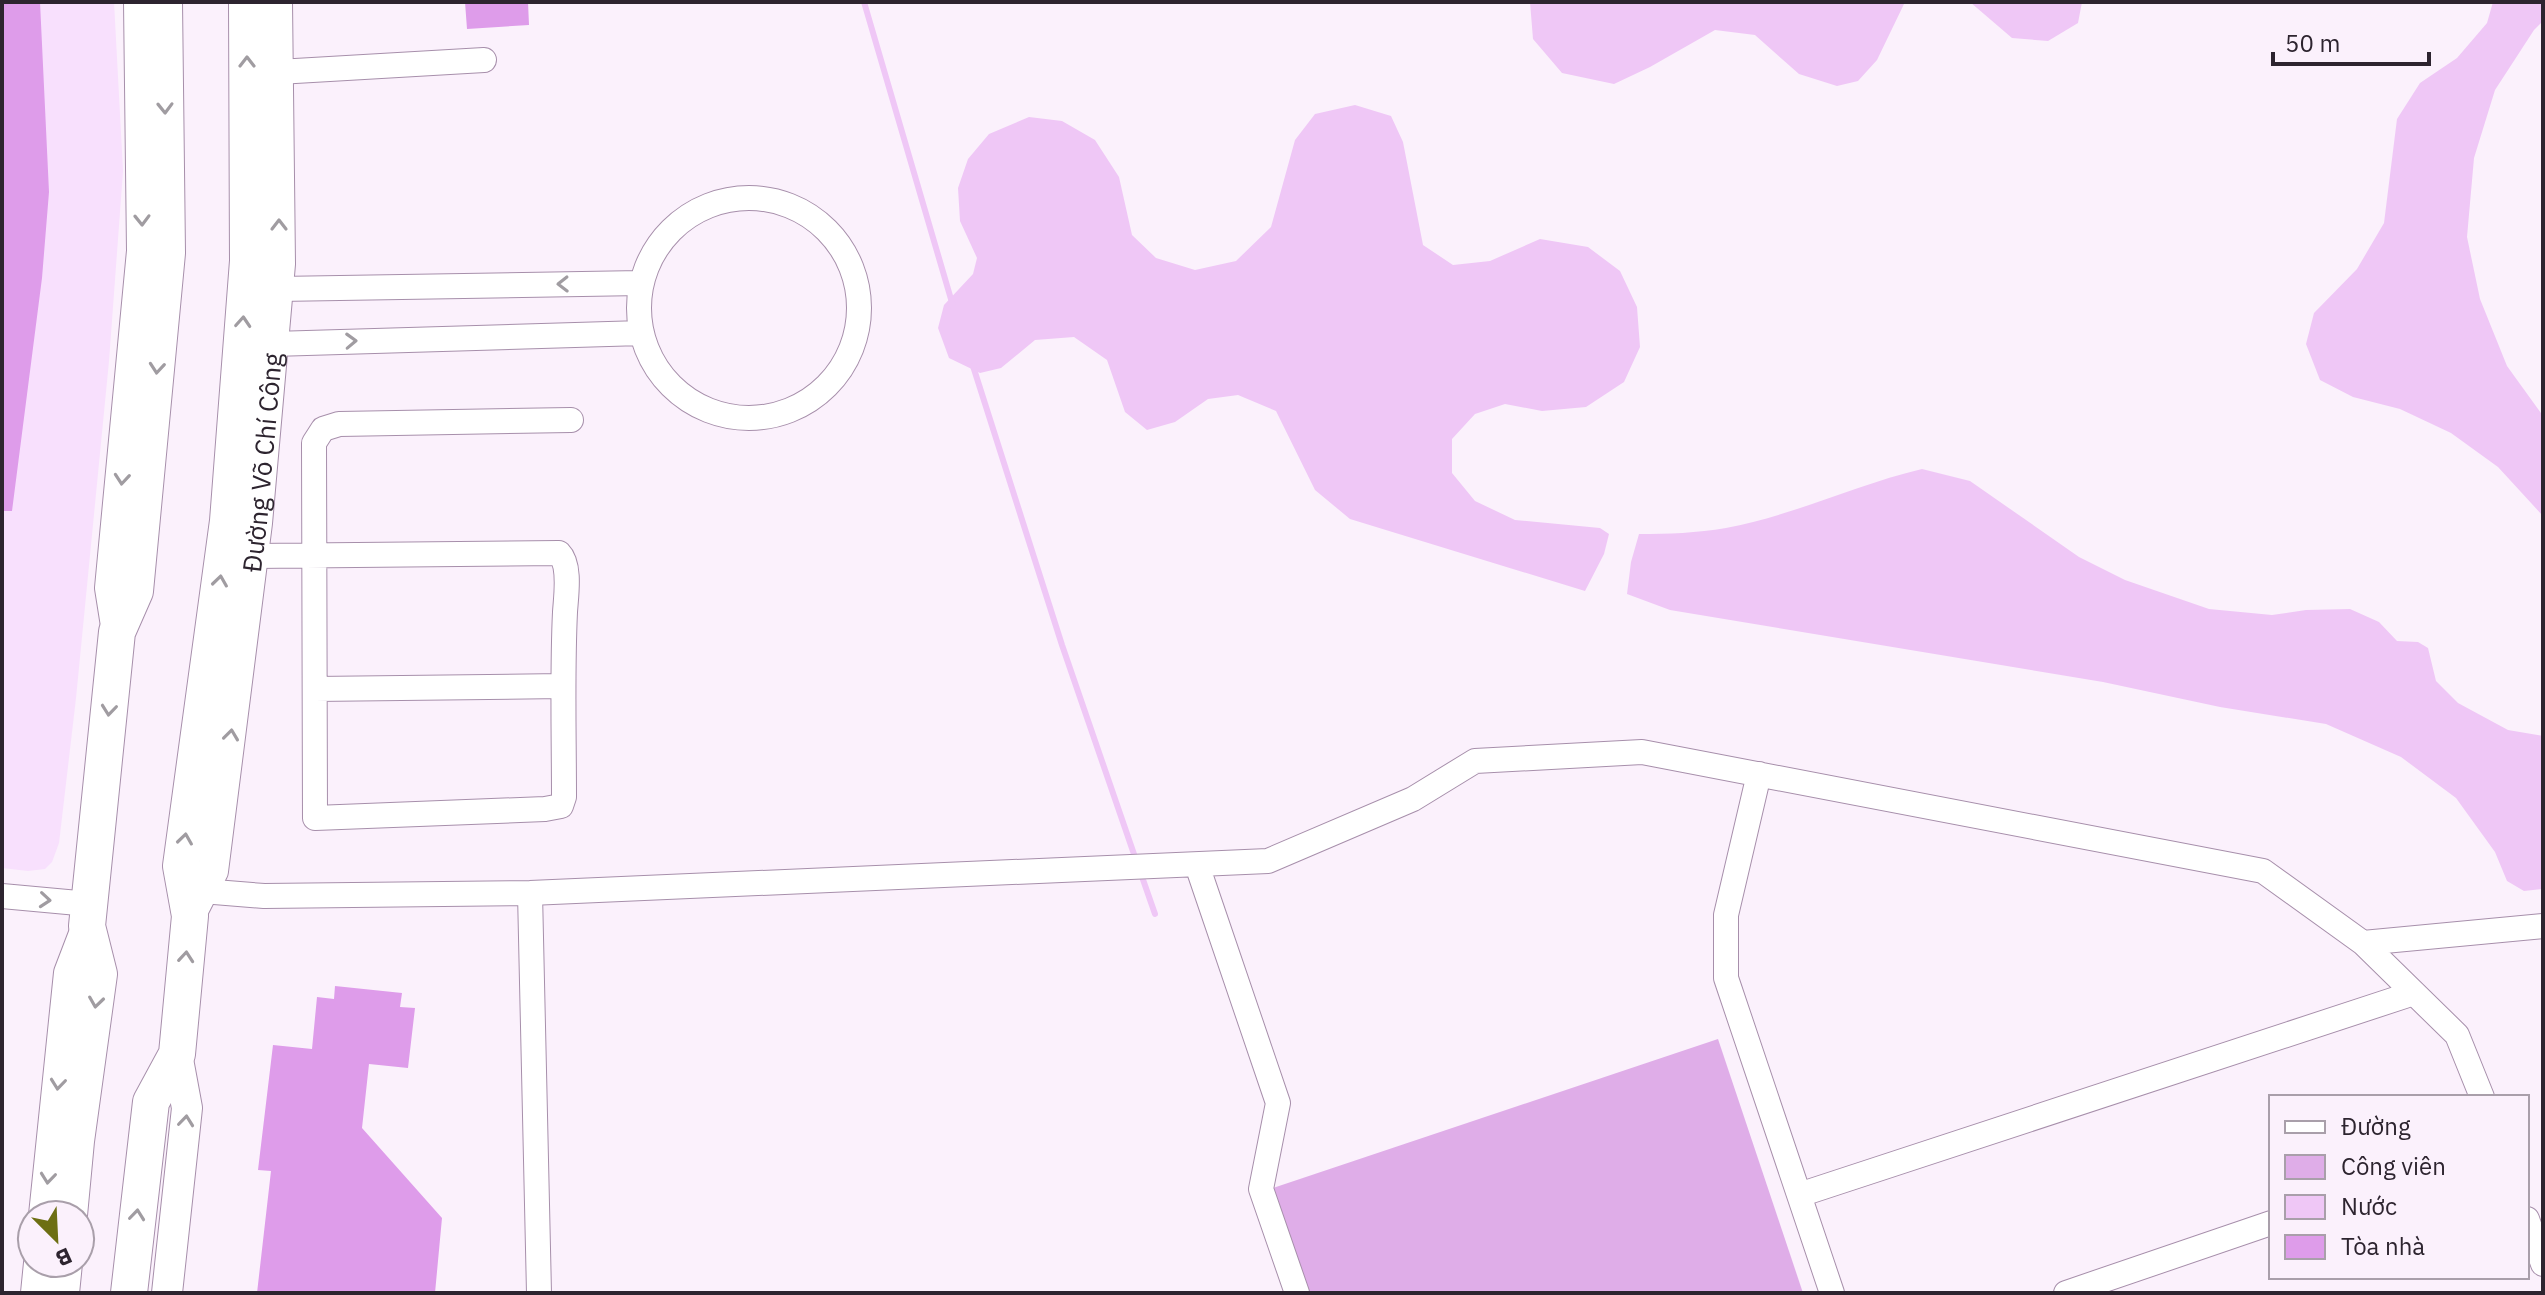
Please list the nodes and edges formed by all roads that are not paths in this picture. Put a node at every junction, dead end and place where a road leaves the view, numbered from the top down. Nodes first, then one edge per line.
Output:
1 (139, 2) edge
2 (164, 2) edge
3 (247, 2) edge
4 (277, 2) edge
5 (484, 60) dead end
6 (278, 72) junction
7 (641, 283) junction
8 (278, 289) junction
9 (642, 333) junction
10 (273, 344) junction
11 (571, 420) dead end
12 (253, 556) junction
13 (315, 557) junction
14 (117, 632) junction
15 (562, 686) junction
16 (315, 689) junction
17 (1759, 774) junction
18 (1197, 865) junction
19 (530, 893) junction
20 (2, 896) edge
21 (196, 903) junction
22 (88, 915) junction
23 (2543, 926) edge
24 (2363, 943) junction
25 (2414, 993) junction
26 (177, 1054) junction
27 (2481, 1095) edge
28 (1799, 1195) junction
29 (46, 1199) edge
30 (71, 1199) edge
31 (2269, 1224) edge
32 (2529, 1225) edge
33 (2543, 1264) edge
34 (129, 1293) edge
35 (167, 1293) edge
36 (539, 1293) edge
37 (1297, 1293) edge
38 (1832, 1293) edge
39 (2066, 1293) edge

1 -> 14 main road
2 -> 14 highway
21 -> 3 highway, Đường Võ Chí Công
4 - 6 main road, Đường Võ Chí Công
5 - 6 street
8 -> 6 main road, Đường Võ Chí Công
7 -> 8 street
7 - 9 street
7 - 9 street
8 - 10 main road, Đường Võ Chí Công
10 -> 9 street
10 - 12 main road, Đường Võ Chí Công
11 - 13 street
12 - 13 street
21 -> 12 main road, Đường Võ Chí Công
13 - 15 street
13 - 16 street
14 -> 22 highway
15 - 16 street
15 - 16 street
17 - 18 street
17 - 24 street
17 - 28 street
18 - 19 street
18 - 37 street
19 - 21 street
19 - 36 street
20 -> 22 street
26 -> 21 highway, Đường Võ Chí Công
22 -> 29 main road
22 -> 30 highway
23 - 24 street
24 - 25 street
25 - 27 street
25 - 28 street
34 -> 26 highway, Đường Võ Chí Công
35 -> 26 main road, Đường Võ Chí Công
28 - 38 street
31 - 39 street
32 - 33 street

